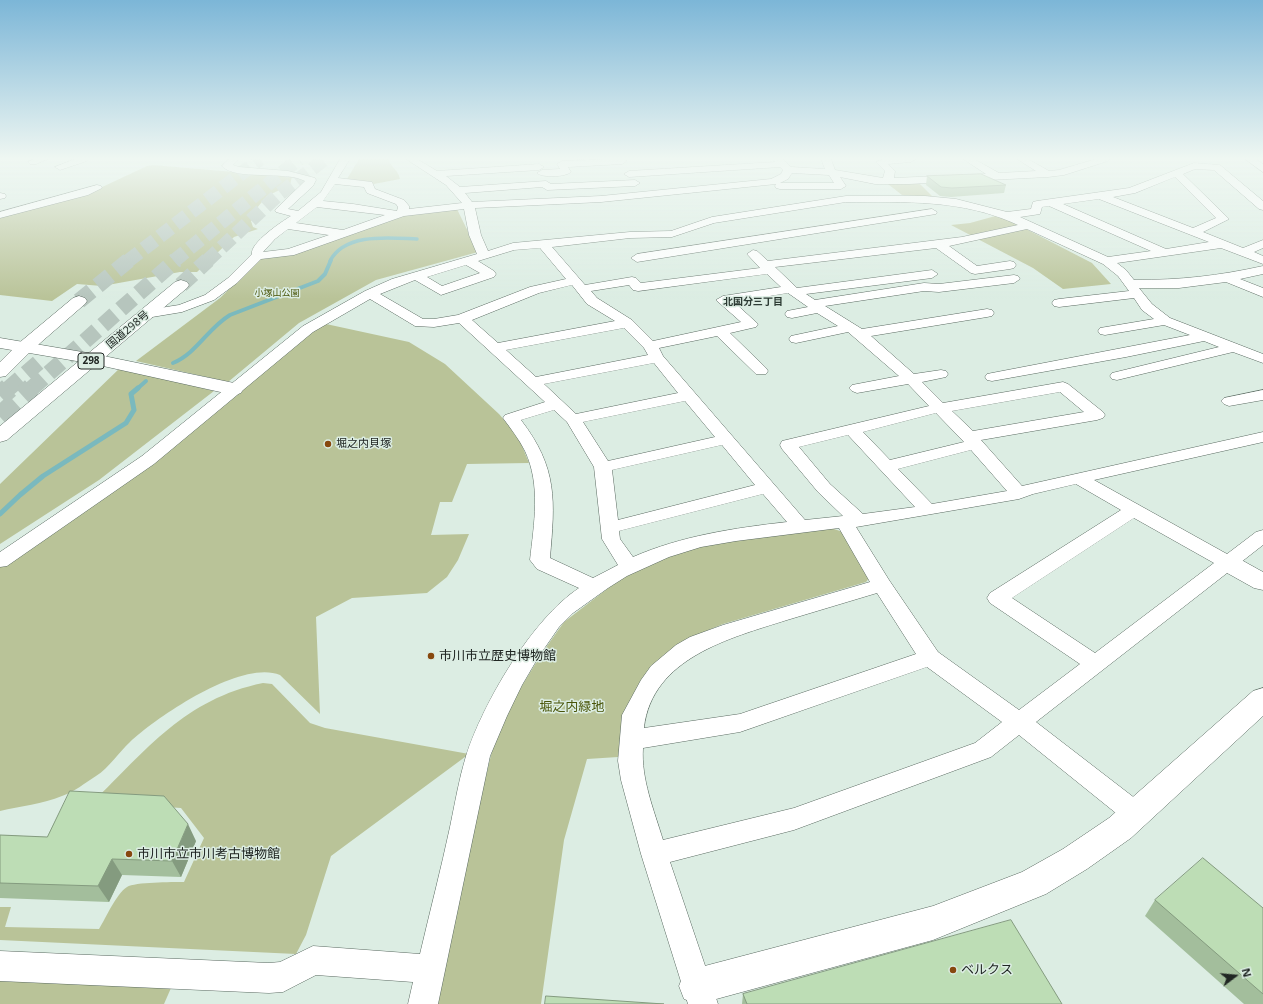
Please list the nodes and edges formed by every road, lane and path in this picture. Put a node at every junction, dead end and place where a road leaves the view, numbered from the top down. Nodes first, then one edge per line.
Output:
1 (35, 206) edge
2 (284, 206) edge
3 (311, 206) edge
4 (330, 206) edge
5 (404, 206) edge
6 (468, 206) joint
7 (774, 206) edge
8 (807, 206) edge
9 (903, 206) edge
10 (970, 206) edge
11 (1036, 206) edge
12 (1057, 206) edge
13 (1126, 206) edge
14 (1210, 206) edge
15 (777, 211) junction
16 (932, 212) dead end
17 (400, 214) junction
18 (0, 215) edge
19 (299, 215) junction
20 (1008, 216) junction
21 (899, 217) junction
22 (285, 225) junction
23 (1030, 225) junction
24 (1193, 232) junction
25 (346, 233) junction
26 (672, 234) junction
27 (534, 242) junction
28 (938, 244) junction
29 (1222, 244) junction
30 (1263, 244) edge
31 (687, 250) junction
32 (1163, 252) junction
33 (1244, 252) junction
34 (753, 254) dead end
35 (258, 255) junction
36 (484, 256) junction
37 (637, 258) dead end
38 (1263, 260) edge
39 (468, 261) junction
40 (1108, 261) junction
41 (1010, 265) dead end
42 (768, 268) junction
43 (1263, 270) edge
44 (932, 274) dead end
45 (416, 276) junction
46 (1227, 278) junction
47 (1014, 279) dead end
48 (181, 284) tunnel mouth
49 (578, 285) junction
50 (1133, 289) junction
51 (792, 290) junction
52 (1263, 293) edge
53 (370, 294) junction
54 (79, 301) tunnel mouth
55 (1058, 303) dead end
56 (816, 306) junction
57 (987, 313) dead end
58 (146, 314) junction
59 (792, 314) dead end
60 (463, 319) junction
61 (1165, 321) junction
62 (627, 323) junction
63 (720, 331) junction
64 (855, 331) junction
65 (1105, 331) dead end
66 (1202, 337) junction
67 (796, 339) dead end
68 (0, 343) edge
69 (26, 347) junction
70 (495, 348) junction
71 (1233, 348) junction
72 (654, 352) junction
73 (94, 359) junction
74 (1263, 359) edge
75 (761, 371) dead end
76 (0, 372) tunnel mouth
77 (941, 374) dead end
78 (1117, 376) dead end
79 (992, 377) dead end
80 (910, 379) junction
81 (533, 382) junction
82 (857, 388) dead end
83 (234, 390) junction
84 (1263, 394) edge
85 (690, 395) junction
86 (1229, 401) dead end
87 (556, 404) junction
88 (939, 408) junction
89 (573, 419) junction
90 (851, 429) junction
91 (0, 436) edge
92 (1263, 437) edge
93 (727, 439) junction
94 (972, 441) junction
95 (888, 466) junction
96 (603, 467) junction
97 (1079, 479) junction
98 (768, 487) junction
99 (1019, 494) junction
100 (928, 510) junction
101 (1134, 510) junction
102 (852, 521) junction
103 (800, 526) junction
104 (609, 528) junction
105 (1263, 536) edge
106 (0, 561) edge
107 (1228, 563) junction
108 (629, 567) junction
109 (1263, 582) edge
110 (882, 585) junction
111 (595, 587) junction
112 (930, 658) junction
113 (1096, 664) junction
114 (1263, 698) edge
115 (1019, 722) junction
116 (630, 740) junction
117 (1136, 814) junction
118 (654, 854) junction
119 (0, 966) edge
120 (431, 969) junction
121 (700, 995) edge
122 (423, 1004) edge

1 - 18 street
2 - 19 street
3 - 19 street
4 - 17 street
5 - 17 street
6 - 17 street
6 - 36 street
7 - 15 street
8 - 15 street
9 - 21 street
10 - 20 street
11 - 20 street
12 - 32 street
13 - 24 street
14 - 24 street
15 - 26 street
16 - 21 street
17 - 25 street
19 - 22 street
20 - 23 street
21 - 31 street
22 - 25 street
22 - 35 street
23 - 28 street
23 - 40 street
24 - 29 street
25 - 35 street
26 - 27 street
26 - 31 street
27 - 36 street
27 - 49 street
28 - 41 street
28 - 42 street
29 - 32 street
29 - 33 street
30 - 33 street
31 - 37 street
32 - 40 street
33 - 38 street
34 - 42 street
35 - 58 street
36 - 39 street
39 - 45 street
39 - 45 street
40 - 50 street
42 - 49 street
42 - 51 street
43 - 46 street
44 - 51 street
45 - 53 street
46 - 50 street
46 - 52 street
47 - 56 street
48 - 58 main road, 国道298号 / 298
49 - 60 street
49 - 62 street
50 - 55 street
50 - 61 street
51 - 56 street
51 - 63 street
53 - 60 street
53 - 83 street
54 - 69 main road
56 - 59 street
56 - 64 street
57 - 64 street
58 - 73 main road, 国道298号 / 298
60 - 70 street
61 - 65 street
61 - 66 street
62 - 70 street
62 - 72 street
63 - 72 street
63 - 75 street
64 - 67 street
64 - 80 street
66 - 71 street
66 - 79 street
68 - 69 main road
69 - 73 main road
69 - 76 main road
70 - 81 street
71 - 74 street
71 - 78 street
72 - 81 street
72 - 85 street
73 - 83 main road
73 - 91 main road, 国道298号 / 298
77 - 80 street
80 - 82 street
80 - 88 street
81 - 87 street
83 - 106 street
84 - 86 street
85 - 89 street
85 - 93 street
87 - 89 street
87 - 111 street
88 - 90 street
88 - 94 street
88 - 94 street
89 - 96 street
90 - 95 street
90 - 102 street
92 - 97 street
93 - 96 street
93 - 98 street
94 - 95 street
94 - 99 street
95 - 100 street
96 - 104 street
97 - 99 street
97 - 101 street
98 - 103 street
98 - 104 street
99 - 100 street
100 - 102 street
101 - 107 street
101 - 113 street
102 - 103 street
102 - 110 street
103 - 108 street
104 - 108 street
105 - 107 street
107 - 109 main road
107 - 113 street
108 - 111 street
110 - 112 street
110 - 116 street
111 - 120 street
112 - 115 street
112 - 116 street
113 - 115 street
114 - 117 main road
115 - 117 street
115 - 118 street
116 - 118 street
117 - 121 main road
118 - 121 street
119 - 120 street
120 - 122 street

